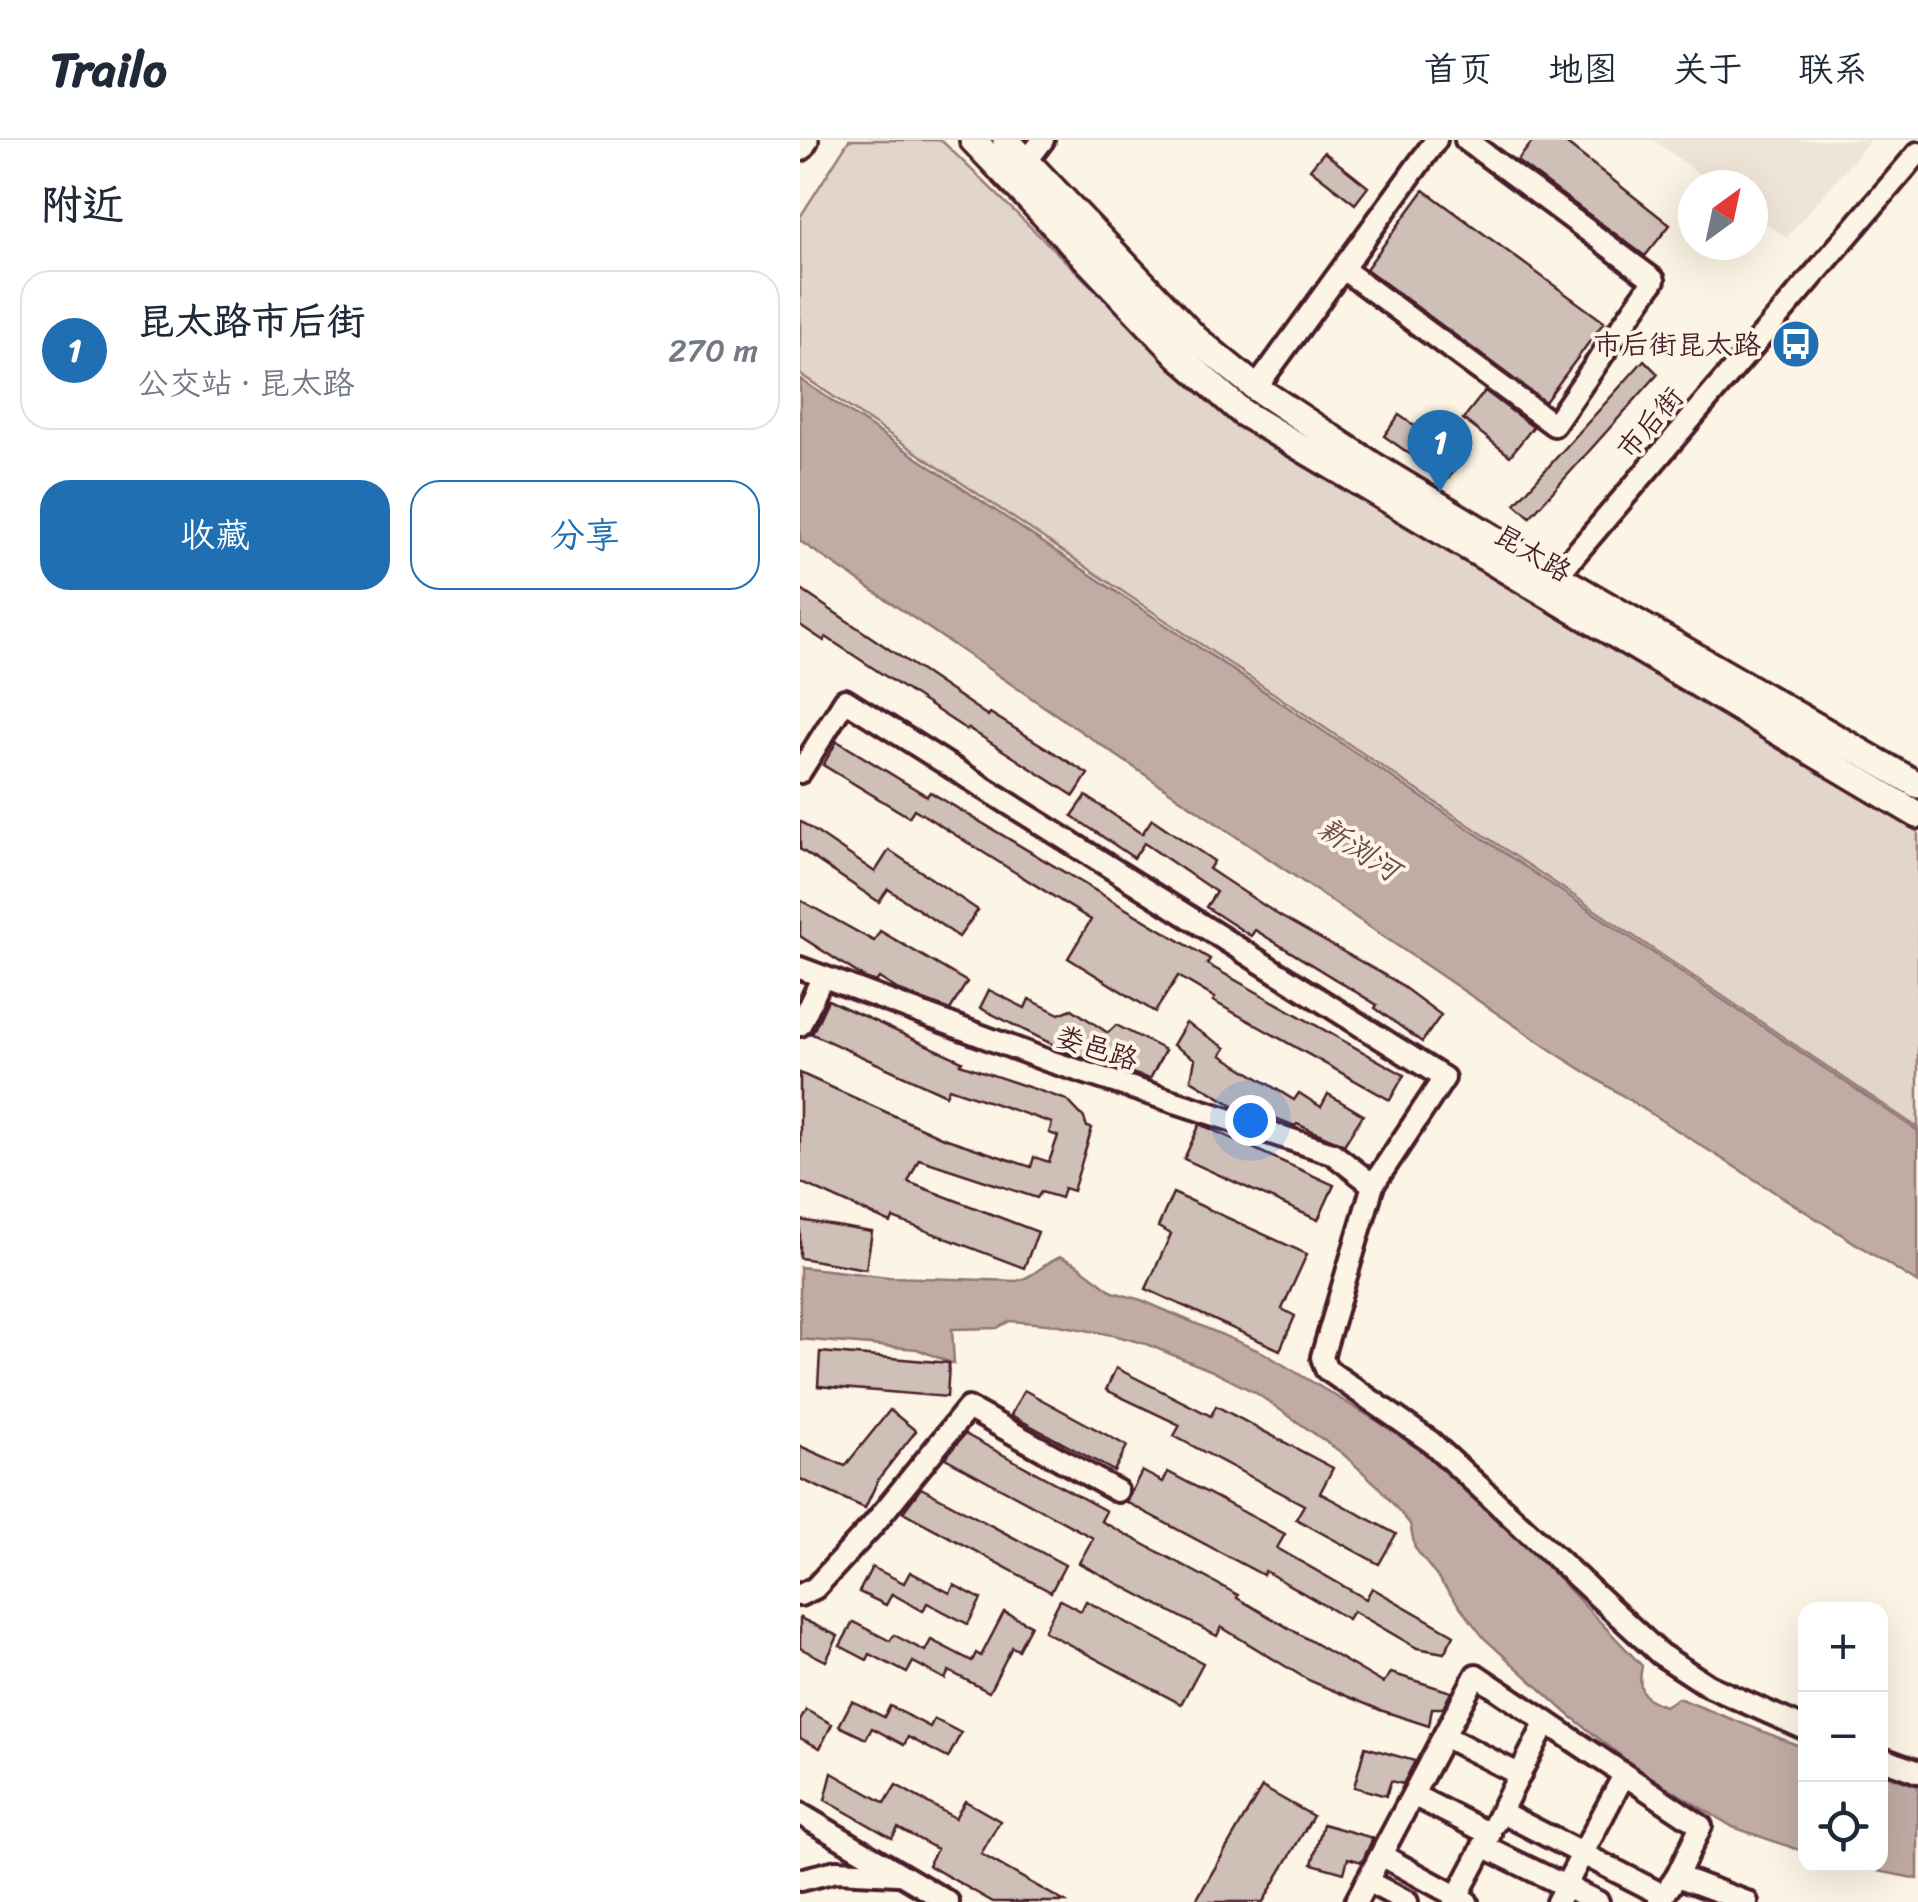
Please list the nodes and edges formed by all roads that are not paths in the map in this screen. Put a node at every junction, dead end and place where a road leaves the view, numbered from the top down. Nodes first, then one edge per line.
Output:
1 (805, 140) edge
2 (973, 140) edge
3 (1006, 140) edge
4 (1043, 140) edge
5 (1436, 140) edge
6 (1466, 140) edge
7 (800, 148) edge
8 (1918, 153) edge
9 (1026, 162) junction
10 (1344, 269) junction
11 (1256, 388) junction
12 (1549, 584) junction
13 (800, 772) edge
14 (1918, 785) edge
15 (1918, 815) edge
16 (800, 968) edge
17 (822, 978) junction
18 (800, 1025) edge
19 (1373, 1185) junction
20 (1117, 1490) dead end
21 (800, 1595) edge
22 (1546, 1722) junction
23 (1798, 1726) edge
24 (1444, 1736) junction
25 (1888, 1761) edge
26 (1918, 1772) edge
27 (1520, 1775) junction
28 (1624, 1775) junction
29 (1413, 1795) junction
30 (1501, 1812) junction
31 (800, 1814) edge
32 (1486, 1840) junction
33 (1583, 1854) junction
34 (1381, 1856) junction
35 (901, 1874) junction
36 (1677, 1876) junction
37 (800, 1880) edge
38 (1367, 1881) junction
39 (1561, 1894) edge
40 (1661, 1898) edge
41 (1460, 1900) edge
42 (948, 1902) edge
43 (1356, 1902) edge
44 (1407, 1902) edge
45 (1598, 1902) edge
46 (1747, 1902) edge

1 - 7 main road
2 - 12 main road, 昆太路
3 - 9 main road, 昆太路
4 - 9 street
5 - 10 street
6 - 10 street
8 - 12 street, 市后街
9 - 11 main road, 昆太路
10 - 11 street
11 - 12 main road, 昆太路
12 - 14 main road, 昆太路
12 - 15 main road, 昆太路
13 - 19 street
16 - 17 street, 娄邑路
17 - 18 street
17 - 19 street, 娄邑路
19 - 23 street
20 - 21 street
22 - 24 street
22 - 27 street
22 - 28 street
24 - 27 street
24 - 29 street
25 - 26 street
27 - 30 street
28 - 33 street
28 - 36 street
29 - 32 street
29 - 34 street
30 - 32 street
30 - 33 street
31 - 35 street
32 - 39 street
32 - 41 street
33 - 39 street
33 - 40 street
34 - 38 street
34 - 41 street
35 - 37 street
35 - 42 street
36 - 40 street
36 - 46 street
38 - 43 street
38 - 44 street
39 - 45 street

